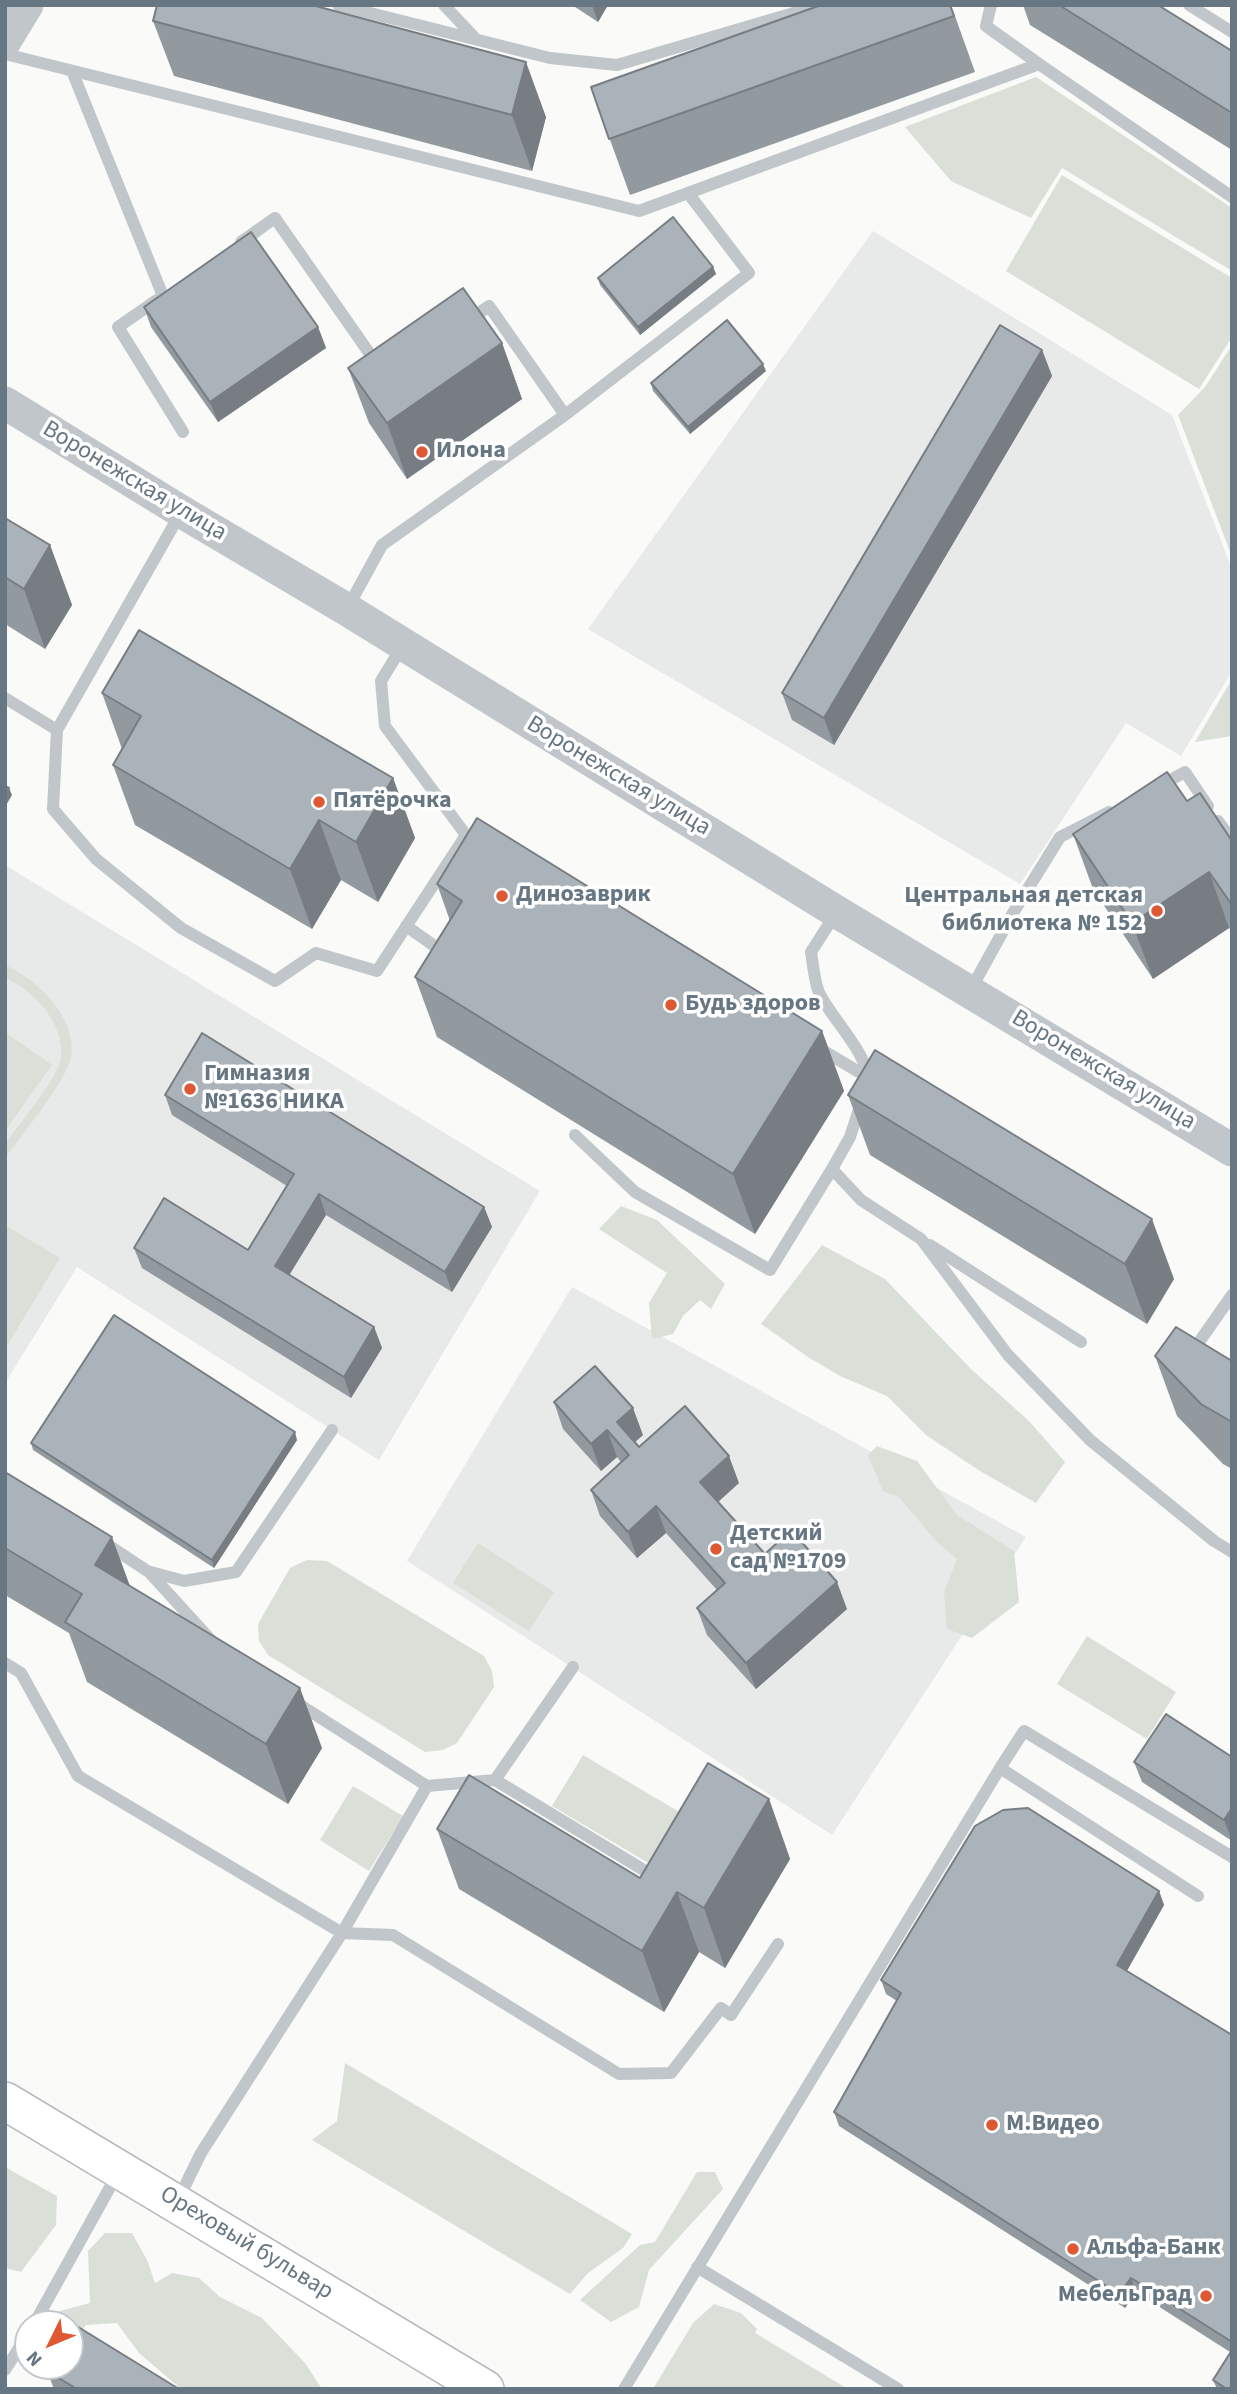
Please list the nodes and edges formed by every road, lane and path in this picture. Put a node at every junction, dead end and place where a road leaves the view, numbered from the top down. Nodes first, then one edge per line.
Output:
1 (27, 5) edge
2 (338, 5) edge
3 (444, 5) edge
4 (821, 5) edge
5 (990, 5) edge
6 (1188, 5) edge
7 (1232, 32) edge
8 (475, 38) junction
9 (5, 41) edge
10 (5, 54) edge
11 (1039, 64) junction
12 (72, 71) junction
13 (688, 193) junction
14 (1232, 197) edge
15 (230, 249) edge
16 (455, 330) edge
17 (386, 378) edge
18 (5, 403) edge
19 (565, 415) junction
20 (184, 432) dead end
21 (181, 512) junction
22 (346, 609) junction
23 (403, 645) junction
24 (5, 698) edge
25 (57, 730) junction
26 (1151, 790) edge
27 (1117, 808) edge
28 (1232, 841) edge
29 (837, 912) junction
30 (406, 926) junction
31 (462, 965) edge
32 (970, 990) junction
33 (801, 1037) edge
34 (869, 1078) junction
35 (575, 1135) edge
36 (1230, 1144) edge
37 (832, 1169) junction
38 (921, 1239) junction
39 (1232, 1295) edge
40 (1081, 1342) dead end
41 (1185, 1363) edge
42 (332, 1430) dead end
43 (94, 1536) edge
44 (1232, 1552) edge
45 (149, 1572) junction
46 (217, 1647) edge
47 (5, 1664) edge
48 (573, 1667) dead end
49 (281, 1692) edge
50 (1000, 1768) junction
51 (495, 1780) junction
52 (427, 1786) junction
53 (1232, 1857) edge
54 (659, 1864) edge
55 (1198, 1896) dead end
56 (342, 1933) junction
57 (778, 1944) dead end
58 (5, 2101) edge
59 (120, 2169) junction
60 (177, 2203) junction
61 (697, 2267) junction
62 (42, 2310) edge
63 (485, 2389) edge
64 (624, 2389) edge
65 (898, 2389) edge

1 - 9 street
2 - 8 lane
3 - 8 lane
4 - 8 lane
5 - 11 lane
6 - 7 lane
10 - 12 lane
11 - 13 lane
11 - 14 lane
12 - 13 lane
12 - 20 lane
13 - 19 lane
15 - 17 lane
16 - 19 lane
18 - 21 street, Воронежская улица
19 - 22 lane
21 - 22 street, Воронежская улица
21 - 25 lane
22 - 23 street, Воронежская улица
23 - 29 street, Воронежская улица
23 - 30 lane
24 - 25 lane
25 - 30 lane
26 - 28 lane
27 - 32 lane
29 - 32 street, Воронежская улица
29 - 34 lane
30 - 31 lane
32 - 36 street, Воронежская улица
33 - 34 lane
34 - 37 lane
35 - 37 lane
37 - 38 lane
38 - 40 lane
38 - 44 lane
39 - 41 lane
42 - 45 lane
43 - 45 lane
45 - 46 lane
47 - 56 lane
48 - 51 lane
49 - 52 lane
50 - 53 lane
50 - 55 lane
50 - 61 lane
51 - 52 lane
51 - 54 lane
52 - 56 lane
56 - 57 lane
56 - 60 lane
58 - 59 main road, Ореховый бульвар
59 - 60 main road, Ореховый бульвар
59 - 62 lane
60 - 63 main road, Ореховый бульвар
61 - 64 lane
61 - 65 lane

